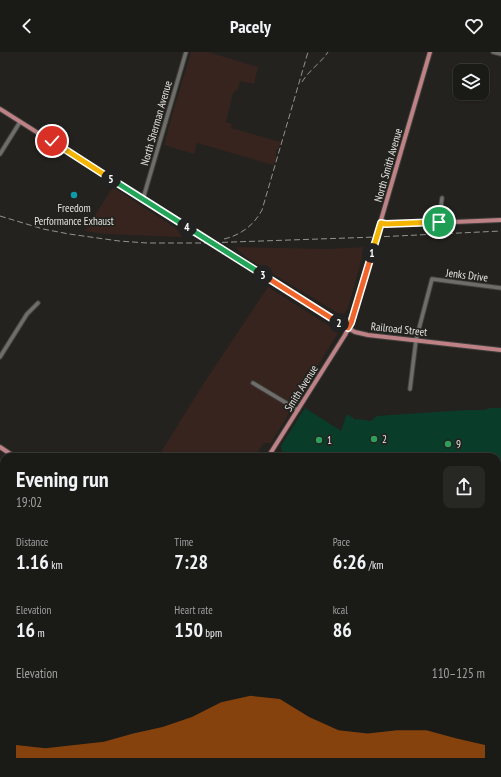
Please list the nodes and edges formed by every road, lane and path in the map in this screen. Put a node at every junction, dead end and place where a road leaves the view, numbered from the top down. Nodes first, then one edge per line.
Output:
1 (186, 52) edge
2 (430, 52) edge
3 (493, 52) edge
4 (501, 54) edge
5 (0, 109) edge
6 (20, 122) junction
7 (0, 154) edge
8 (442, 198) dead end
9 (143, 199) junction
10 (501, 220) edge
11 (439, 222) junction
12 (381, 223) junction
13 (501, 288) edge
14 (38, 303) dead end
15 (348, 328) junction
16 (416, 340) junction
17 (501, 350) edge
18 (0, 357) edge
19 (253, 383) dead end
20 (410, 388) dead end
21 (298, 410) junction
22 (0, 447) edge
23 (9, 453) edge
24 (271, 453) edge

1 - 9 street, North Sherman Avenue
2 - 12 main road, North Smith Avenue
3 - 4 street
5 - 6 main road, Railroad Street
6 - 7 street
6 - 9 main road, Railroad Street
8 - 11 street
9 - 15 main road, Railroad Street
10 - 11 main road
11 - 12 main road
12 - 15 main road, North Smith Avenue
13 - 16 street, Jenks Drive
14 - 18 street
15 - 16 main road, Railroad Street
15 - 21 main road, Smith Avenue
16 - 17 main road, Railroad Street
16 - 20 street
19 - 21 street
21 - 24 main road, Smith Avenue
22 - 23 main road

